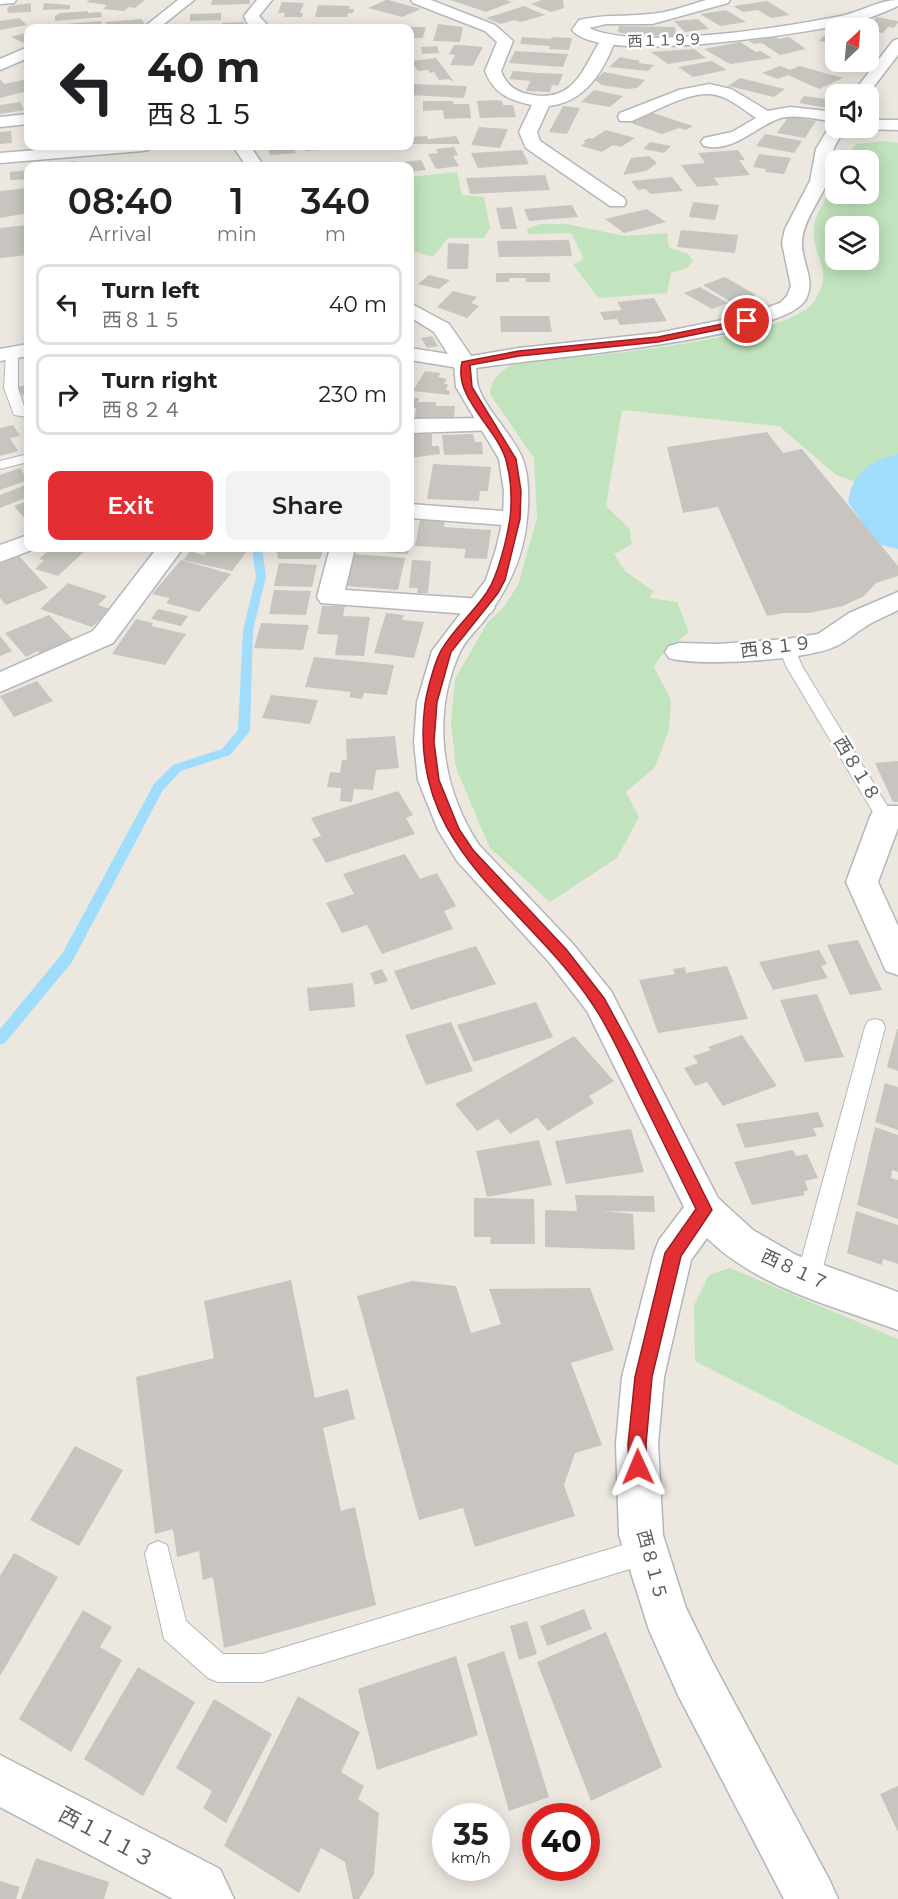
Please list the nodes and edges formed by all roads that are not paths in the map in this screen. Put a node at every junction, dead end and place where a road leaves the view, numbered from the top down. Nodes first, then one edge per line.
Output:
1 (0, 0) edge
2 (9, 0) edge
3 (187, 0) edge
4 (265, 0) edge
5 (418, 0) edge
6 (723, 0) edge
7 (898, 0) edge
8 (155, 24) edge
9 (258, 24) edge
10 (607, 41) junction
11 (898, 44) edge
12 (24, 54) edge
13 (0, 65) edge
14 (868, 84) edge
15 (542, 102) junction
16 (825, 116) edge
17 (626, 117) dead end
18 (768, 118) junction
19 (24, 119) edge
20 (0, 122) edge
21 (898, 125) edge
22 (879, 126) edge
23 (831, 138) edge
24 (710, 142) dead end
25 (95, 150) edge
26 (0, 158) edge
27 (617, 202) dead end
28 (414, 311) edge
29 (14, 353) edge
30 (414, 355) edge
31 (465, 363) junction
32 (24, 413) edge
33 (490, 424) junction
34 (414, 426) edge
35 (24, 459) edge
36 (0, 465) edge
37 (414, 511) edge
38 (515, 519) junction
39 (24, 545) edge
40 (167, 552) edge
41 (341, 552) edge
42 (0, 554) edge
43 (898, 600) edge
44 (482, 607) junction
45 (788, 648) junction
46 (679, 652) dead end
47 (0, 683) edge
48 (892, 817) edge
49 (898, 962) edge
50 (875, 1027) dead end
51 (705, 1210) junction
52 (808, 1279) junction
53 (898, 1311) edge
54 (646, 1551) junction
55 (158, 1554) dead end
56 (0, 1780) edge
57 (208, 1899) edge
58 (812, 1899) edge

1 - 2 street
3 - 8 street
4 - 9 street
5 - 15 street
6 - 10 street, 西１１９９
7 - 10 street, 西１１９９
10 - 15 street
11 - 14 street
12 - 13 street
15 - 27 street
16 - 18 street
17 - 18 street
18 - 24 street
19 - 20 street
21 - 22 street
23 - 31 street
25 - 26 street
28 - 31 street
29 - 32 lane
30 - 31 street
31 - 33 street
33 - 34 street
33 - 38 street
35 - 36 lane
37 - 38 street
38 - 44 street
39 - 42 street
40 - 47 street
41 - 44 street
43 - 45 street, 西８１９
44 - 51 street
45 - 46 street, 西８１９
45 - 48 lane, 西８１８
48 - 49 street, 西８１８
50 - 52 lane
51 - 52 street, 西８１７
51 - 54 street, 西８１５
52 - 53 street, 西８１７
54 - 55 lane
54 - 58 street, 西８１５
56 - 57 street, 西１１１３

